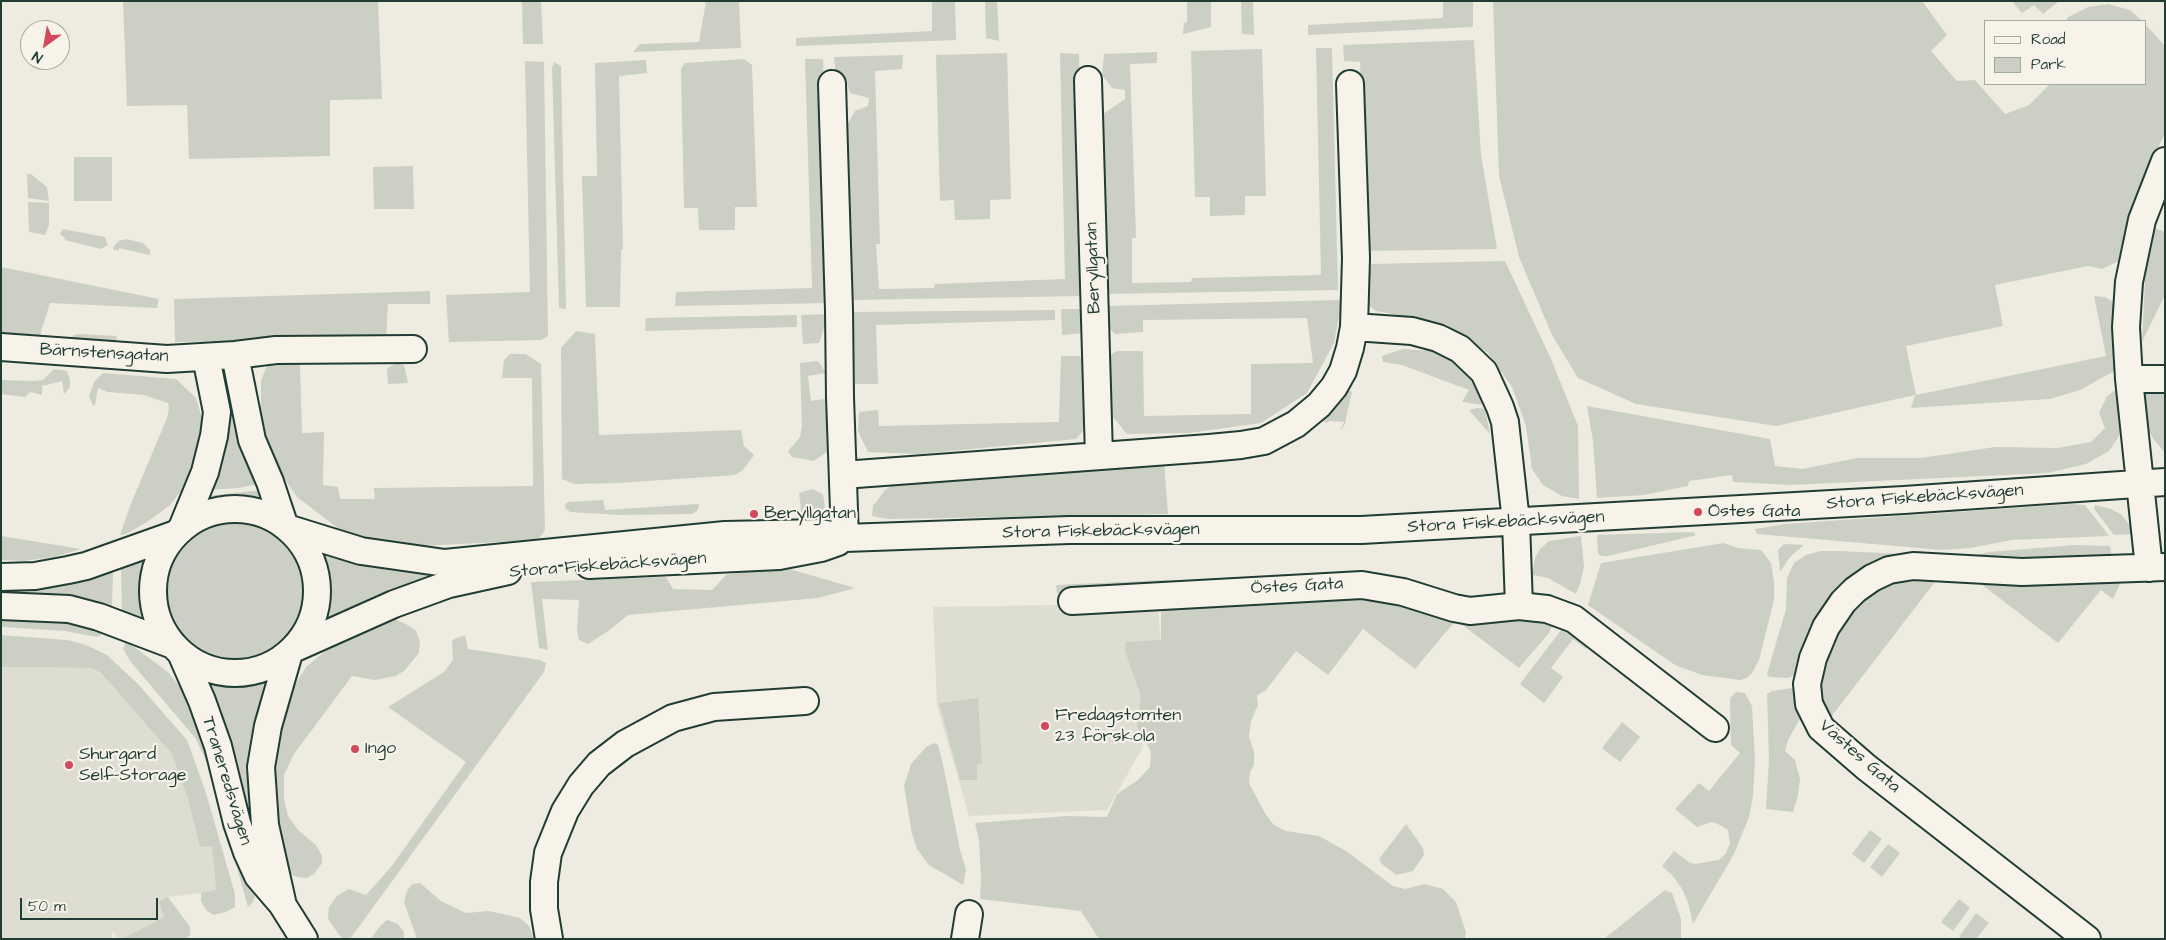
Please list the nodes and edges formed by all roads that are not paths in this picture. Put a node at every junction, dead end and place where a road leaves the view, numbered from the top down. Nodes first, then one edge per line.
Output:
1 (1088, 80) dead end
2 (832, 84) dead end
3 (1350, 84) dead end
4 (2165, 161) edge
5 (1354, 327) junction
6 (1, 347) edge
7 (413, 349) dead end
8 (236, 355) junction
9 (206, 357) junction
10 (2129, 379) junction
11 (2165, 380) edge
12 (1099, 456) junction
13 (842, 475) junction
14 (2152, 483) edge
15 (1516, 522) junction
16 (287, 526) junction
17 (178, 531) junction
18 (845, 538) junction
19 (2157, 567) edge
20 (1, 577) edge
21 (1072, 601) dead end
22 (1, 606) edge
23 (1519, 606) junction
24 (177, 649) junction
25 (291, 651) junction
26 (805, 701) dead end
27 (1715, 728) dead end
28 (282, 904) junction
29 (304, 939) edge
30 (549, 939) edge
31 (2087, 939) edge

1 - 12 street, Beryllgatan
2 - 13 street
3 - 5 street
4 - 10 street, Västes Gata
5 - 12 street
5 - 15 street
6 - 9 street, Bärnstensgatan
7 - 8 street, Bärnstensgatan
8 - 9 street, Bärnstensgatan
8 - 16 street
9 - 17 street
10 - 11 street
10 - 14 street, Västes Gata
12 - 13 street
13 - 18 street
14 - 15 street, Stora Fiskebäcksvägen
14 - 19 street, Västes Gata
15 - 18 street, Stora Fiskebäcksvägen
15 - 23 street
16 - 17 street
16 - 18 street, Stora Fiskebäcksvägen
16 - 25 street
17 - 20 street
17 - 24 street
18 - 25 street, Stora Fiskebäcksvägen
19 - 31 street, Västes Gata
21 - 23 street, Östes Gata
22 - 24 street
23 - 27 street, Östes Gata
24 - 25 street
24 - 28 street, Traneredsvägen
25 - 28 street, Traneredsvägen
26 - 30 street
28 - 29 street, Traneredsvägen

